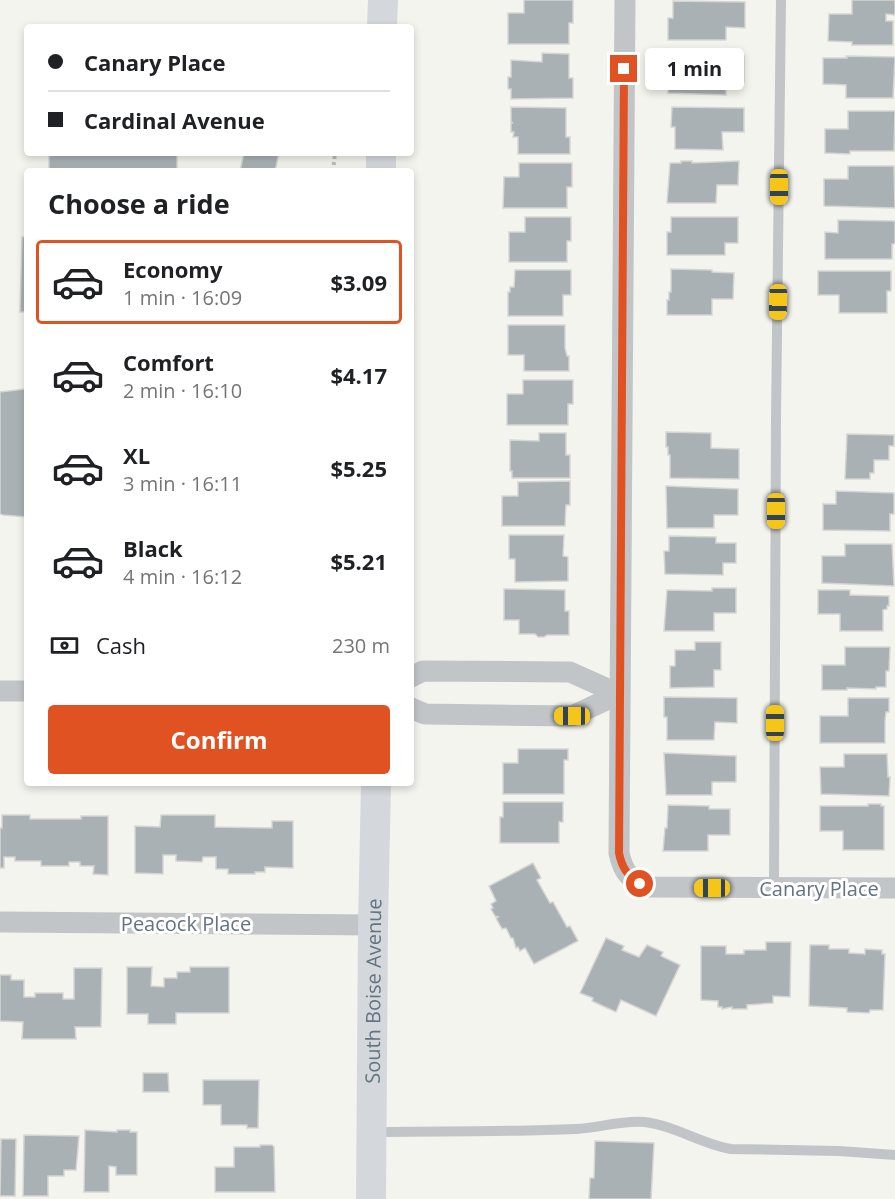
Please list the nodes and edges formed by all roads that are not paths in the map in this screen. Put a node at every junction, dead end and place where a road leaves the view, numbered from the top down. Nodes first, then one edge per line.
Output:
1 (383, 0) edge
2 (625, 0) edge
3 (781, 0) edge
4 (382, 24) edge
5 (414, 676) edge
6 (0, 691) edge
7 (24, 691) edge
8 (619, 694) junction
9 (414, 709) edge
10 (376, 786) edge
11 (774, 888) junction
12 (895, 888) edge
13 (0, 922) edge
14 (373, 925) junction
15 (371, 1132) junction
16 (895, 1155) edge
17 (371, 1199) edge

1 - 4 main road
2 - 8 street
3 - 11 lane
5 - 8 street
6 - 7 street
8 - 9 street
8 - 11 street, Canary Place
10 - 14 main road, South Boise Avenue
11 - 12 street, Canary Place
13 - 14 street, Peacock Place
14 - 15 main road, South Boise Avenue
15 - 16 lane
15 - 17 main road, South Boise Avenue

